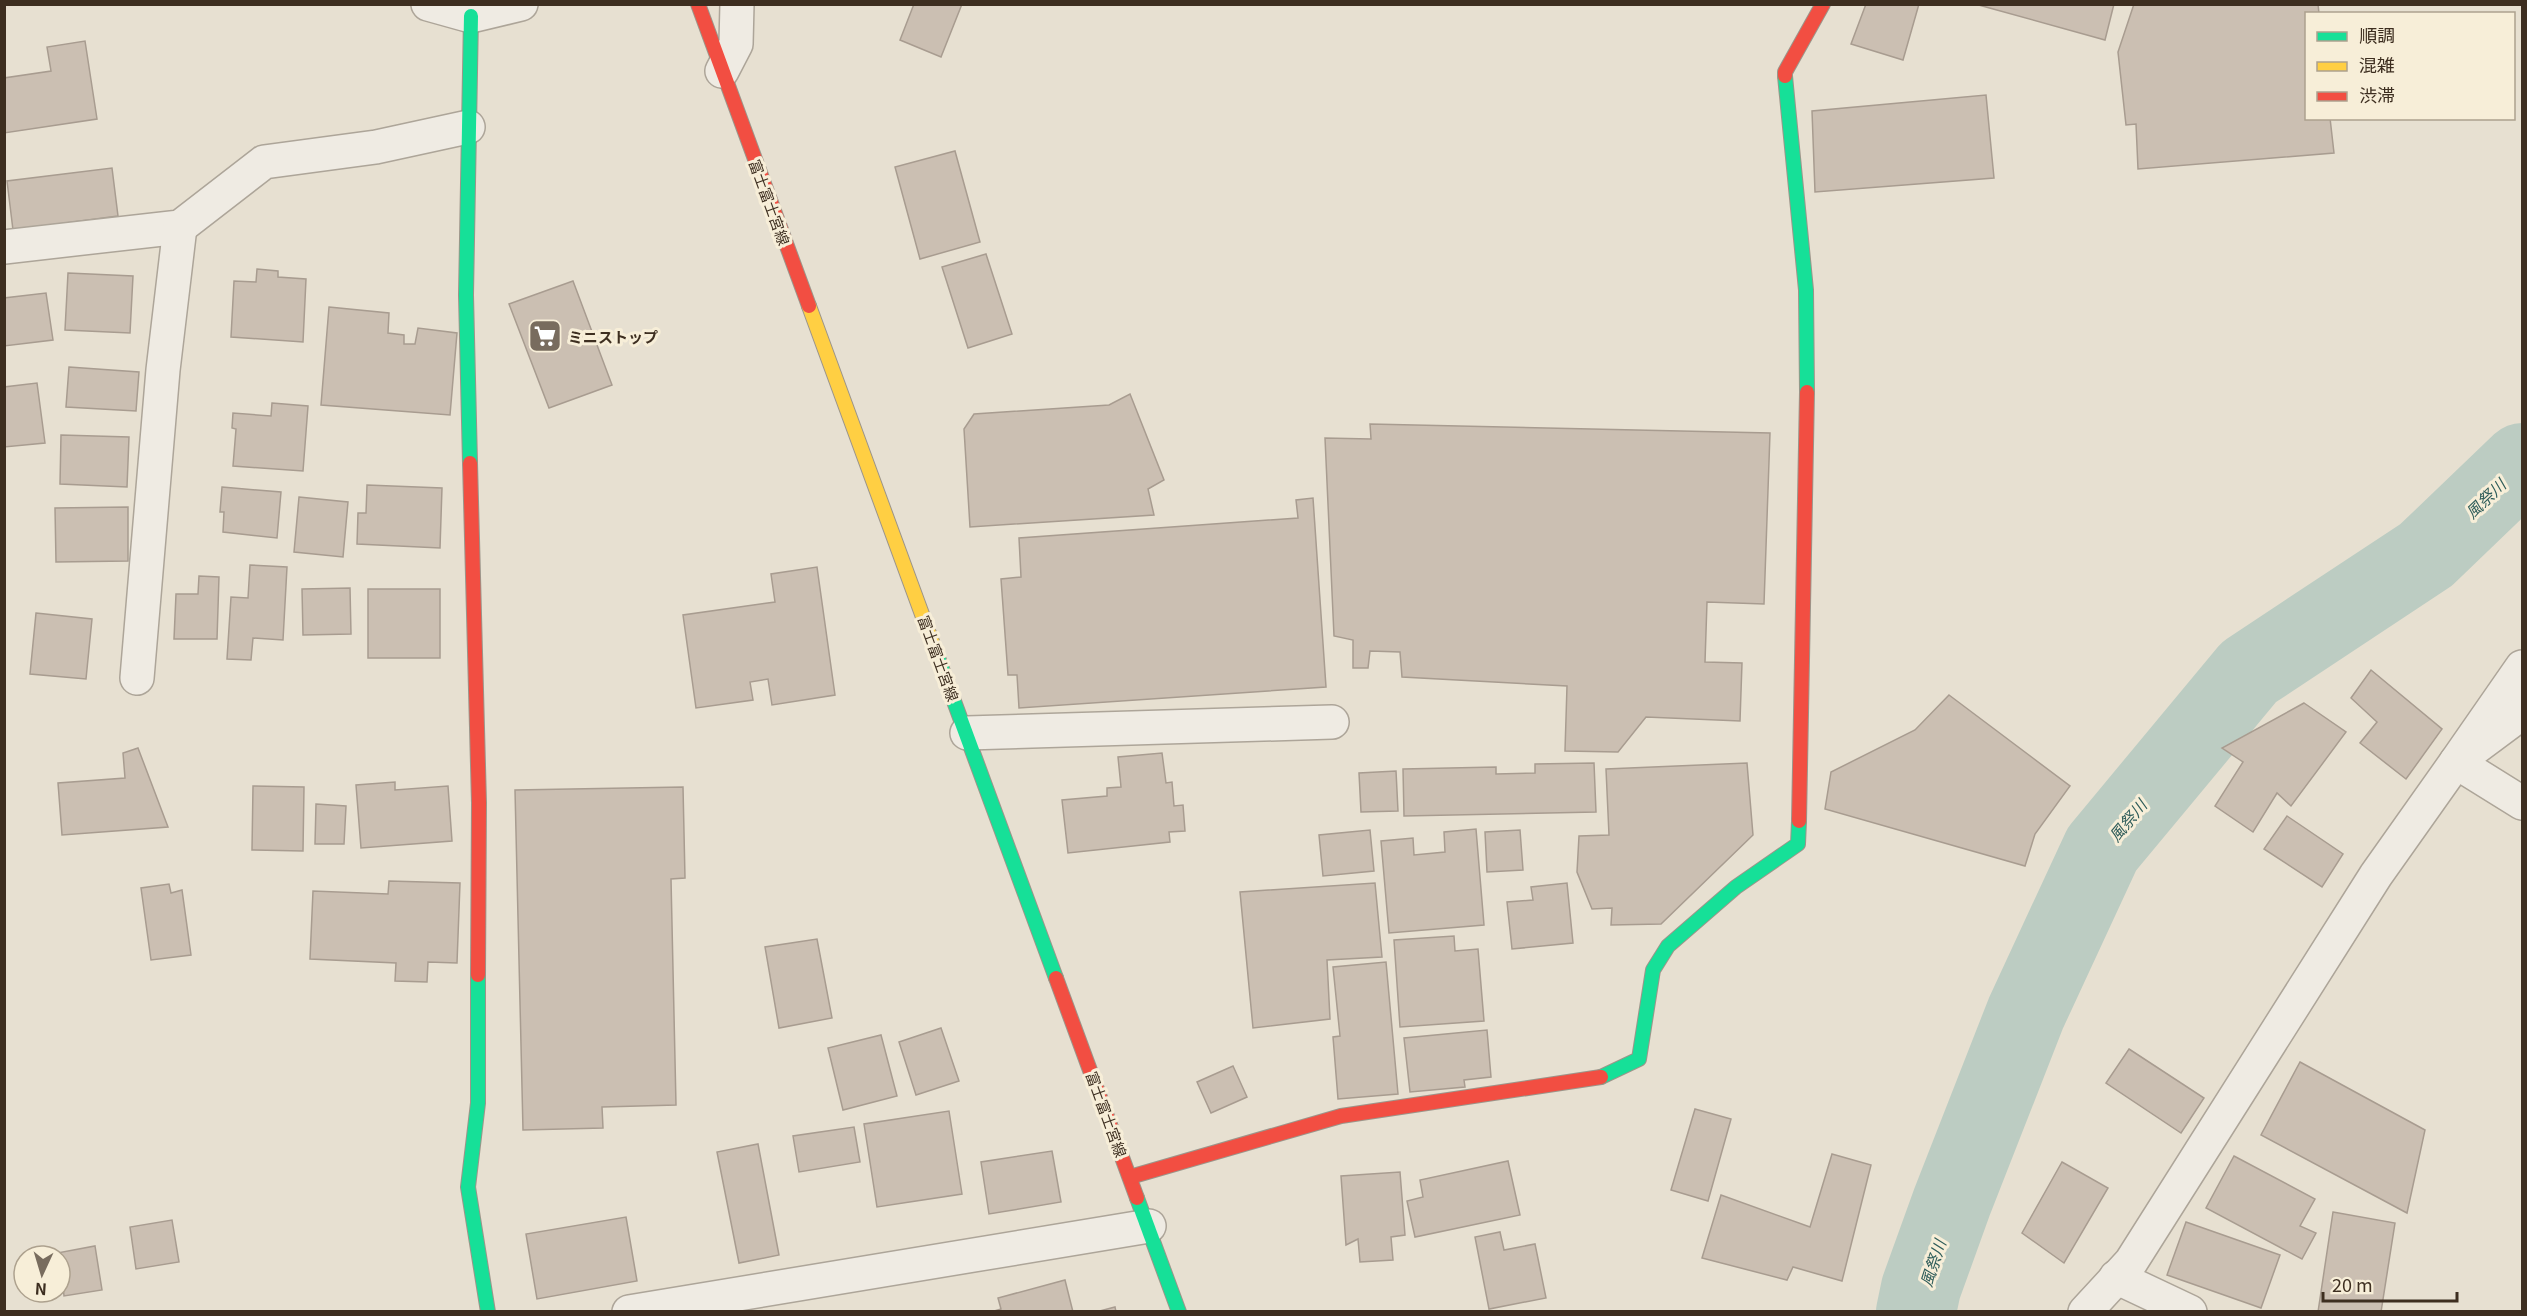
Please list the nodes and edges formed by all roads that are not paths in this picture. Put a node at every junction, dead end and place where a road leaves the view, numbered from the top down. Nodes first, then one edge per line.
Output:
1 (428, 4) edge
2 (521, 4) edge
3 (698, 4) edge
4 (737, 4) edge
5 (1824, 4) edge
6 (471, 16) junction
7 (722, 71) junction
8 (468, 127) junction
9 (180, 227) junction
10 (4, 247) edge
11 (2523, 667) edge
12 (136, 678) dead end
13 (2523, 713) edge
14 (1332, 722) dead end
15 (967, 733) junction
16 (2457, 762) junction
17 (2523, 803) edge
18 (1130, 1177) junction
19 (1149, 1226) junction
20 (2116, 1277) junction
21 (488, 1311) edge
22 (629, 1311) edge
23 (1179, 1311) edge
24 (2085, 1311) edge
25 (2190, 1311) edge

1 - 6 street
2 - 6 street
3 - 7 street, 富士富士宮線
4 - 7 street
5 - 18 street
6 - 8 street
7 - 15 street, 富士富士宮線
8 - 9 street
8 - 21 street
9 - 10 street
9 - 12 street
11 - 16 street
13 - 16 street
14 - 15 street
15 - 18 street, 富士富士宮線
16 - 17 street
16 - 20 street
18 - 19 street, 富士富士宮線
19 - 22 street
19 - 23 street, 富士富士宮線
20 - 24 street
20 - 25 street

